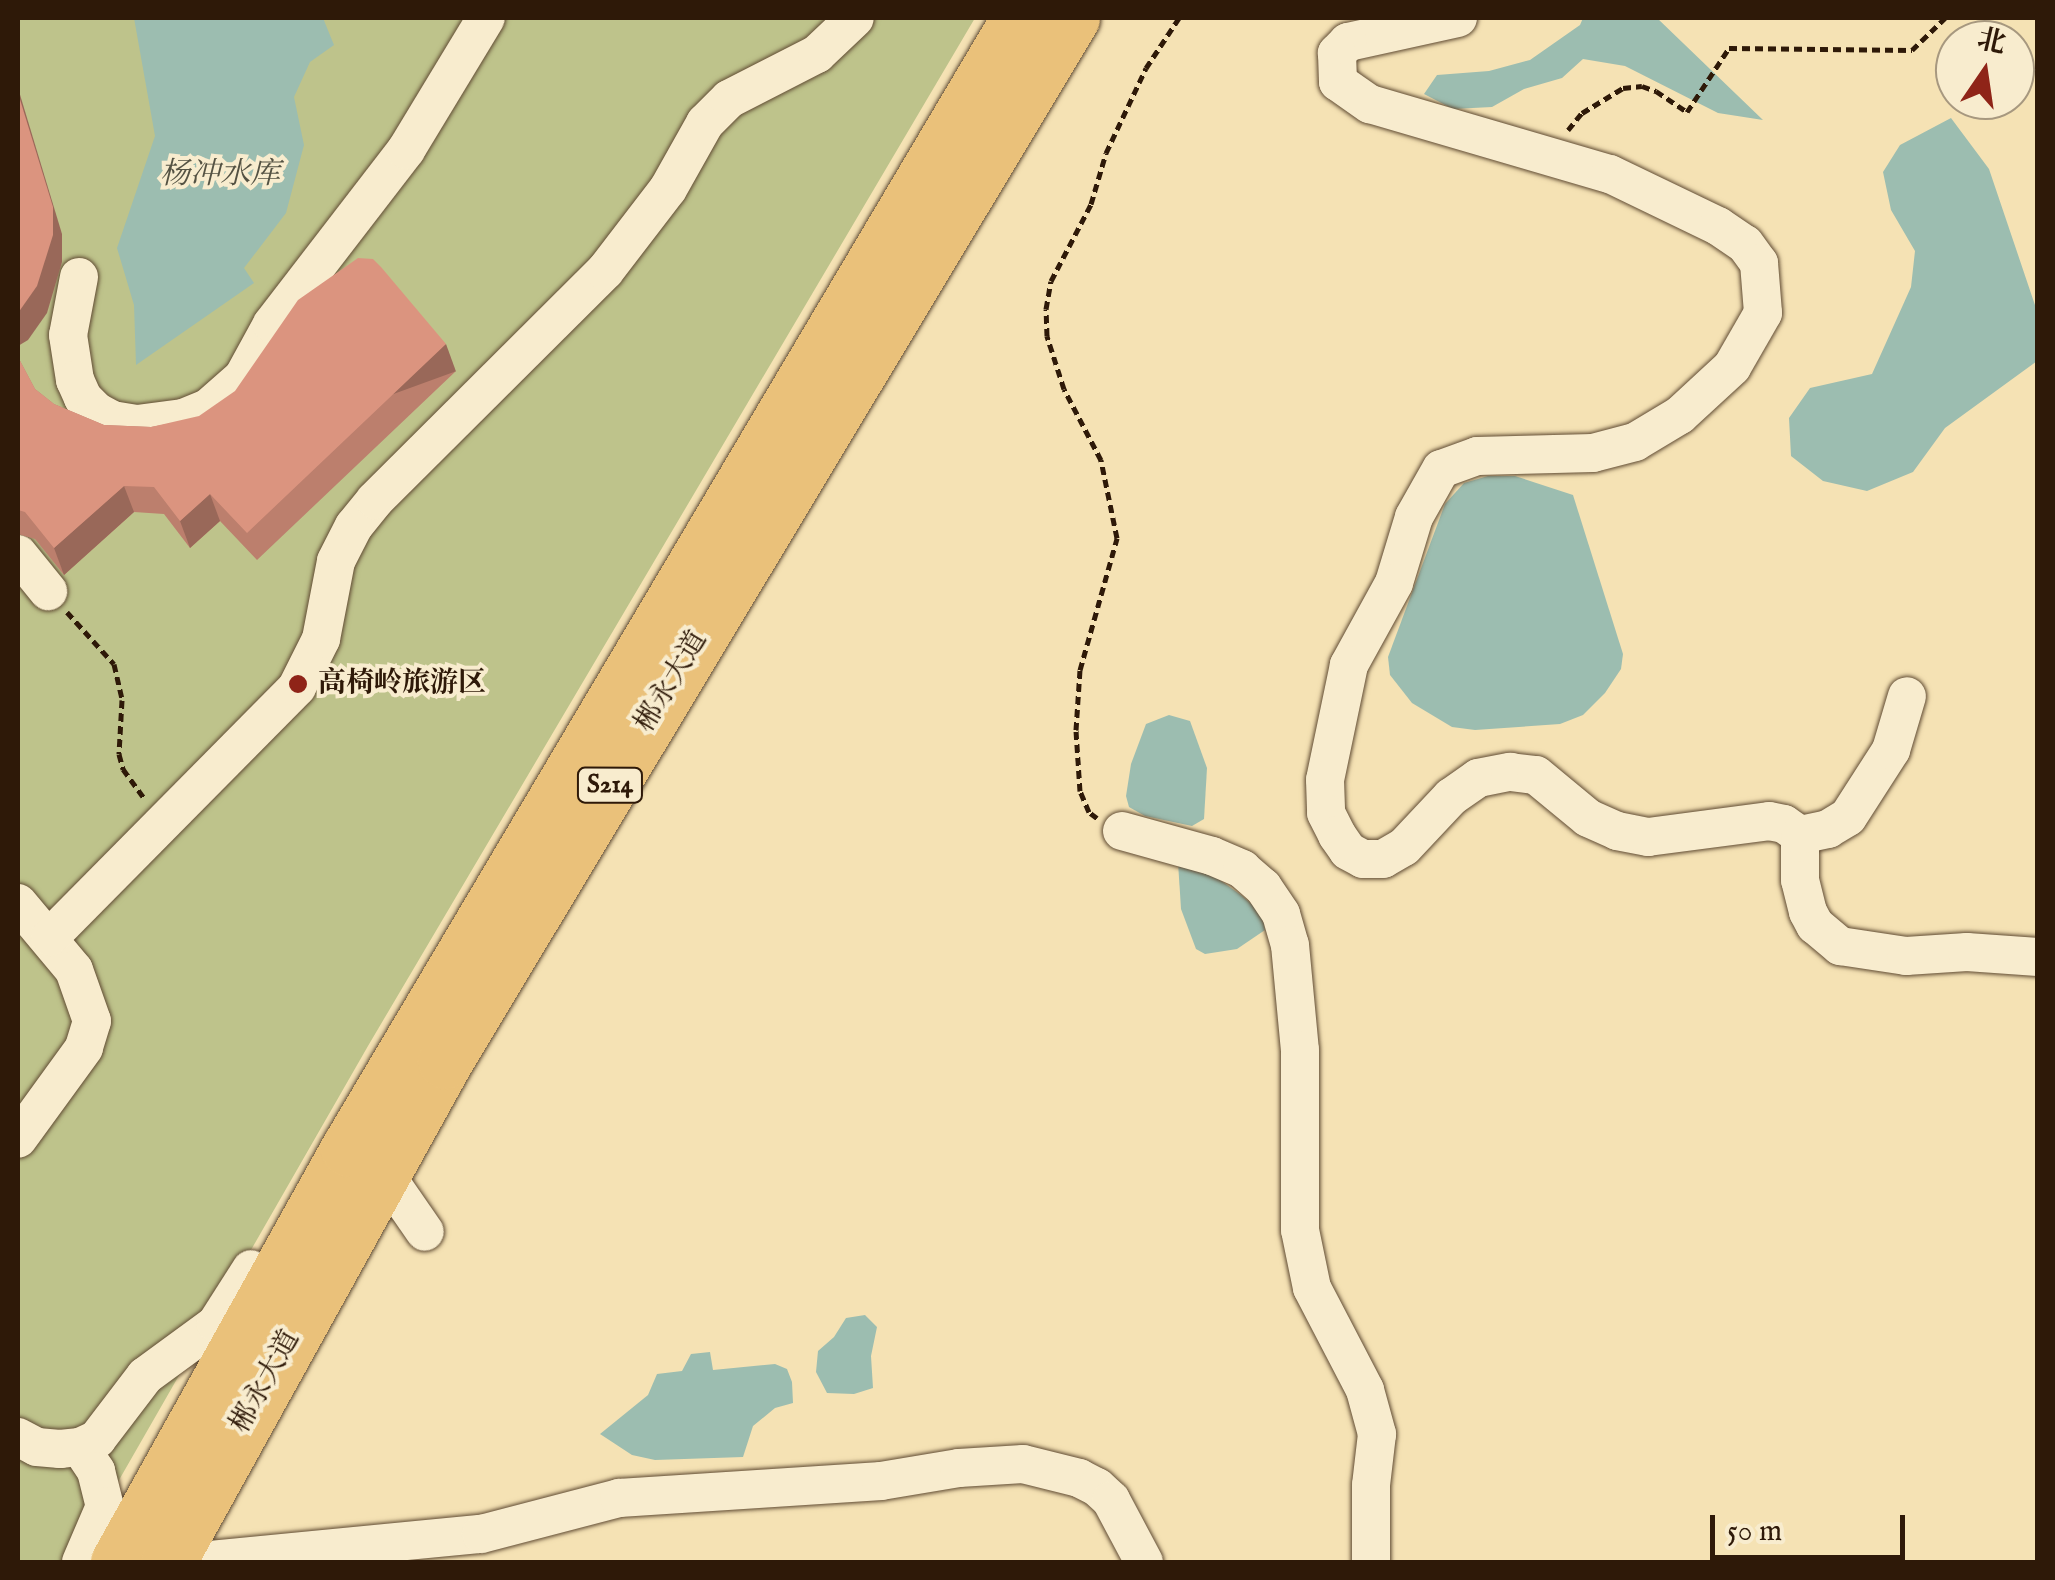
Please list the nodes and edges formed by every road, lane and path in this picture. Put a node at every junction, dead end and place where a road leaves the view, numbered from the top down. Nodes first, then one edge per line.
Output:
1 (486, 18) edge
2 (855, 18) edge
3 (1019, 18) edge
4 (1072, 18) edge
5 (1179, 18) edge
6 (1458, 18) edge
7 (1945, 18) edge
8 (1549, 153) junction
9 (79, 277) dead end
10 (18, 554) edge
11 (48, 591) joint
12 (1907, 696) dead end
13 (162, 822) junction
14 (1122, 831) joint
15 (1800, 835) junction
16 (18, 903) edge
17 (50, 936) junction
18 (2038, 957) edge
19 (18, 1139) edge
20 (354, 1165) junction
21 (424, 1232) dead end
22 (18, 1437) edge
23 (80, 1447) junction
24 (81, 1562) edge
25 (118, 1562) edge
26 (168, 1562) edge
27 (188, 1562) edge
28 (1144, 1562) edge
29 (1370, 1562) edge

1 - 9 street
2 - 13 street
3 - 20 highway, 郴永大道 / S214
4 - 20 highway, 郴永大道 / S214
5 - 14 path
6 - 8 street
7 - 8 path
8 - 15 street
10 - 11 street
11 - 13 path
12 - 15 street
13 - 17 street
14 - 29 street
15 - 18 street
16 - 17 street
17 - 19 street
20 - 21 street
20 - 23 street
20 - 25 highway, 郴永大道 / S214
20 - 26 highway, 郴永大道 / S214
22 - 23 street
23 - 24 street
27 - 28 street

